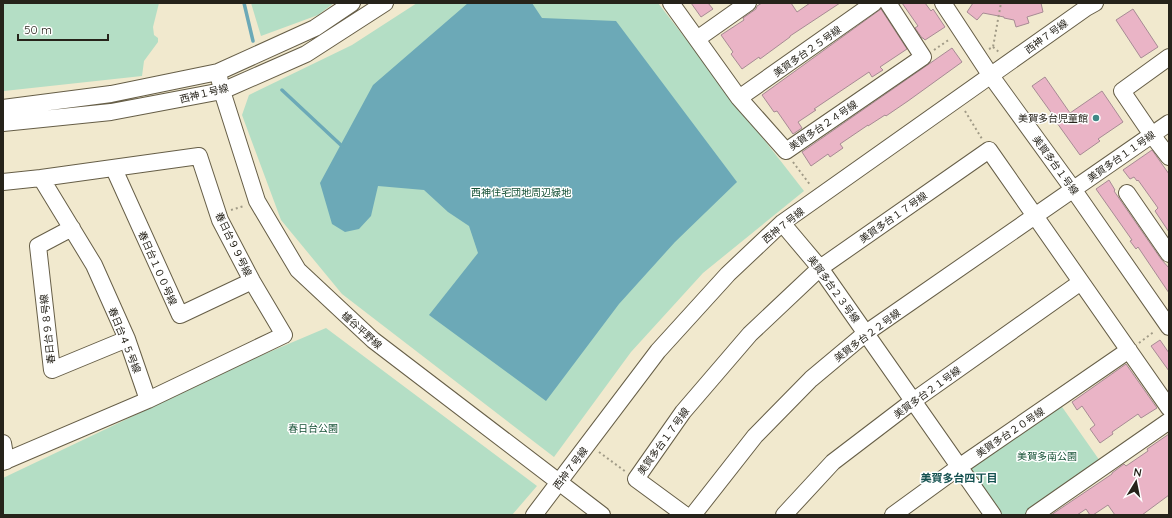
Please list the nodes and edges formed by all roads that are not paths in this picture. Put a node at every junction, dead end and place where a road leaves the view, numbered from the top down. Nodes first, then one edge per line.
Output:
1 (352, 3) edge
2 (385, 3) edge
3 (671, 3) edge
4 (748, 3) edge
5 (874, 3) edge
6 (888, 3) edge
7 (943, 3) edge
8 (1094, 3) edge
9 (697, 39) junction
10 (1169, 57) edge
11 (218, 72) junction
12 (991, 76) junction
13 (222, 91) junction
14 (739, 98) junction
15 (3, 108) edge
16 (1169, 122) edge
17 (3, 123) edge
18 (1152, 135) junction
19 (1169, 157) edge
20 (114, 169) junction
21 (41, 178) junction
22 (3, 182) edge
23 (1073, 189) junction
24 (1128, 193) dead end
25 (1034, 216) junction
26 (782, 223) junction
27 (72, 228) junction
28 (1168, 250) edge
29 (820, 268) junction
30 (252, 281) junction
31 (1081, 282) junction
32 (1168, 325) edge
33 (866, 333) junction
34 (127, 340) junction
35 (1129, 350) junction
36 (148, 400) junction
37 (913, 401) junction
38 (1169, 408) edge
39 (1169, 421) edge
40 (3, 443) edge
41 (5, 462) edge
42 (959, 467) junction
43 (560, 482) junction
44 (534, 515) edge
45 (602, 515) edge
46 (685, 515) edge
47 (693, 515) edge
48 (784, 515) edge
49 (892, 515) edge
50 (993, 515) edge
51 (1034, 515) edge

1 - 11 street, 西神１号線
2 - 13 street, 西神１号線
3 - 9 street, 美賀多台２４号線
4 - 9 street
5 - 14 street, 美賀多台２５号線
6 - 14 street, 美賀多台２４号線
7 - 12 street, 美賀多台１号線
8 - 12 street, 西神７号線
9 - 14 street, 美賀多台２４号線
10 - 18 street
11 - 13 street, 櫨谷平野線
11 - 15 street, 西神１号線
12 - 23 street, 美賀多台１号線
12 - 26 street, 西神７号線
13 - 17 street, 西神１号線
13 - 43 street, 櫨谷平野線
16 - 18 street, 美賀多台１１号線
18 - 19 street
18 - 23 street, 美賀多台１１号線
20 - 21 street, 春日台９９号線
20 - 30 street, 春日台９９号線
20 - 30 street, 春日台１００号線
21 - 22 street
21 - 27 street, 春日台４５号線
23 - 25 street, 美賀多台２２号線
23 - 32 street, 美賀多台１号線
24 - 28 street
25 - 29 street, 美賀多台１７号線
25 - 31 street
25 - 33 street, 美賀多台２２号線
26 - 29 street, 美賀多台２３号線
26 - 43 street, 西神７号線
27 - 34 street, 春日台４５号線
27 - 34 street, 春日台９８号線
29 - 33 street, 美賀多台２３号線
29 - 46 street, 美賀多台１７号線
30 - 36 street, 春日台９９号線
31 - 35 street
31 - 37 street, 美賀多台２１号線
33 - 37 street, 美賀多台２３号線
33 - 47 street, 美賀多台２２号線
34 - 36 street, 春日台４５号線
35 - 38 street
35 - 42 street, 美賀多台２０号線
36 - 41 street
37 - 42 street, 美賀多台２３号線
37 - 48 street, 美賀多台２１号線
39 - 51 street
40 - 41 street
42 - 49 street, 美賀多台２０号線
42 - 50 street, 美賀多台２３号線
43 - 44 street, 西神７号線
43 - 45 street, 櫨谷平野線

